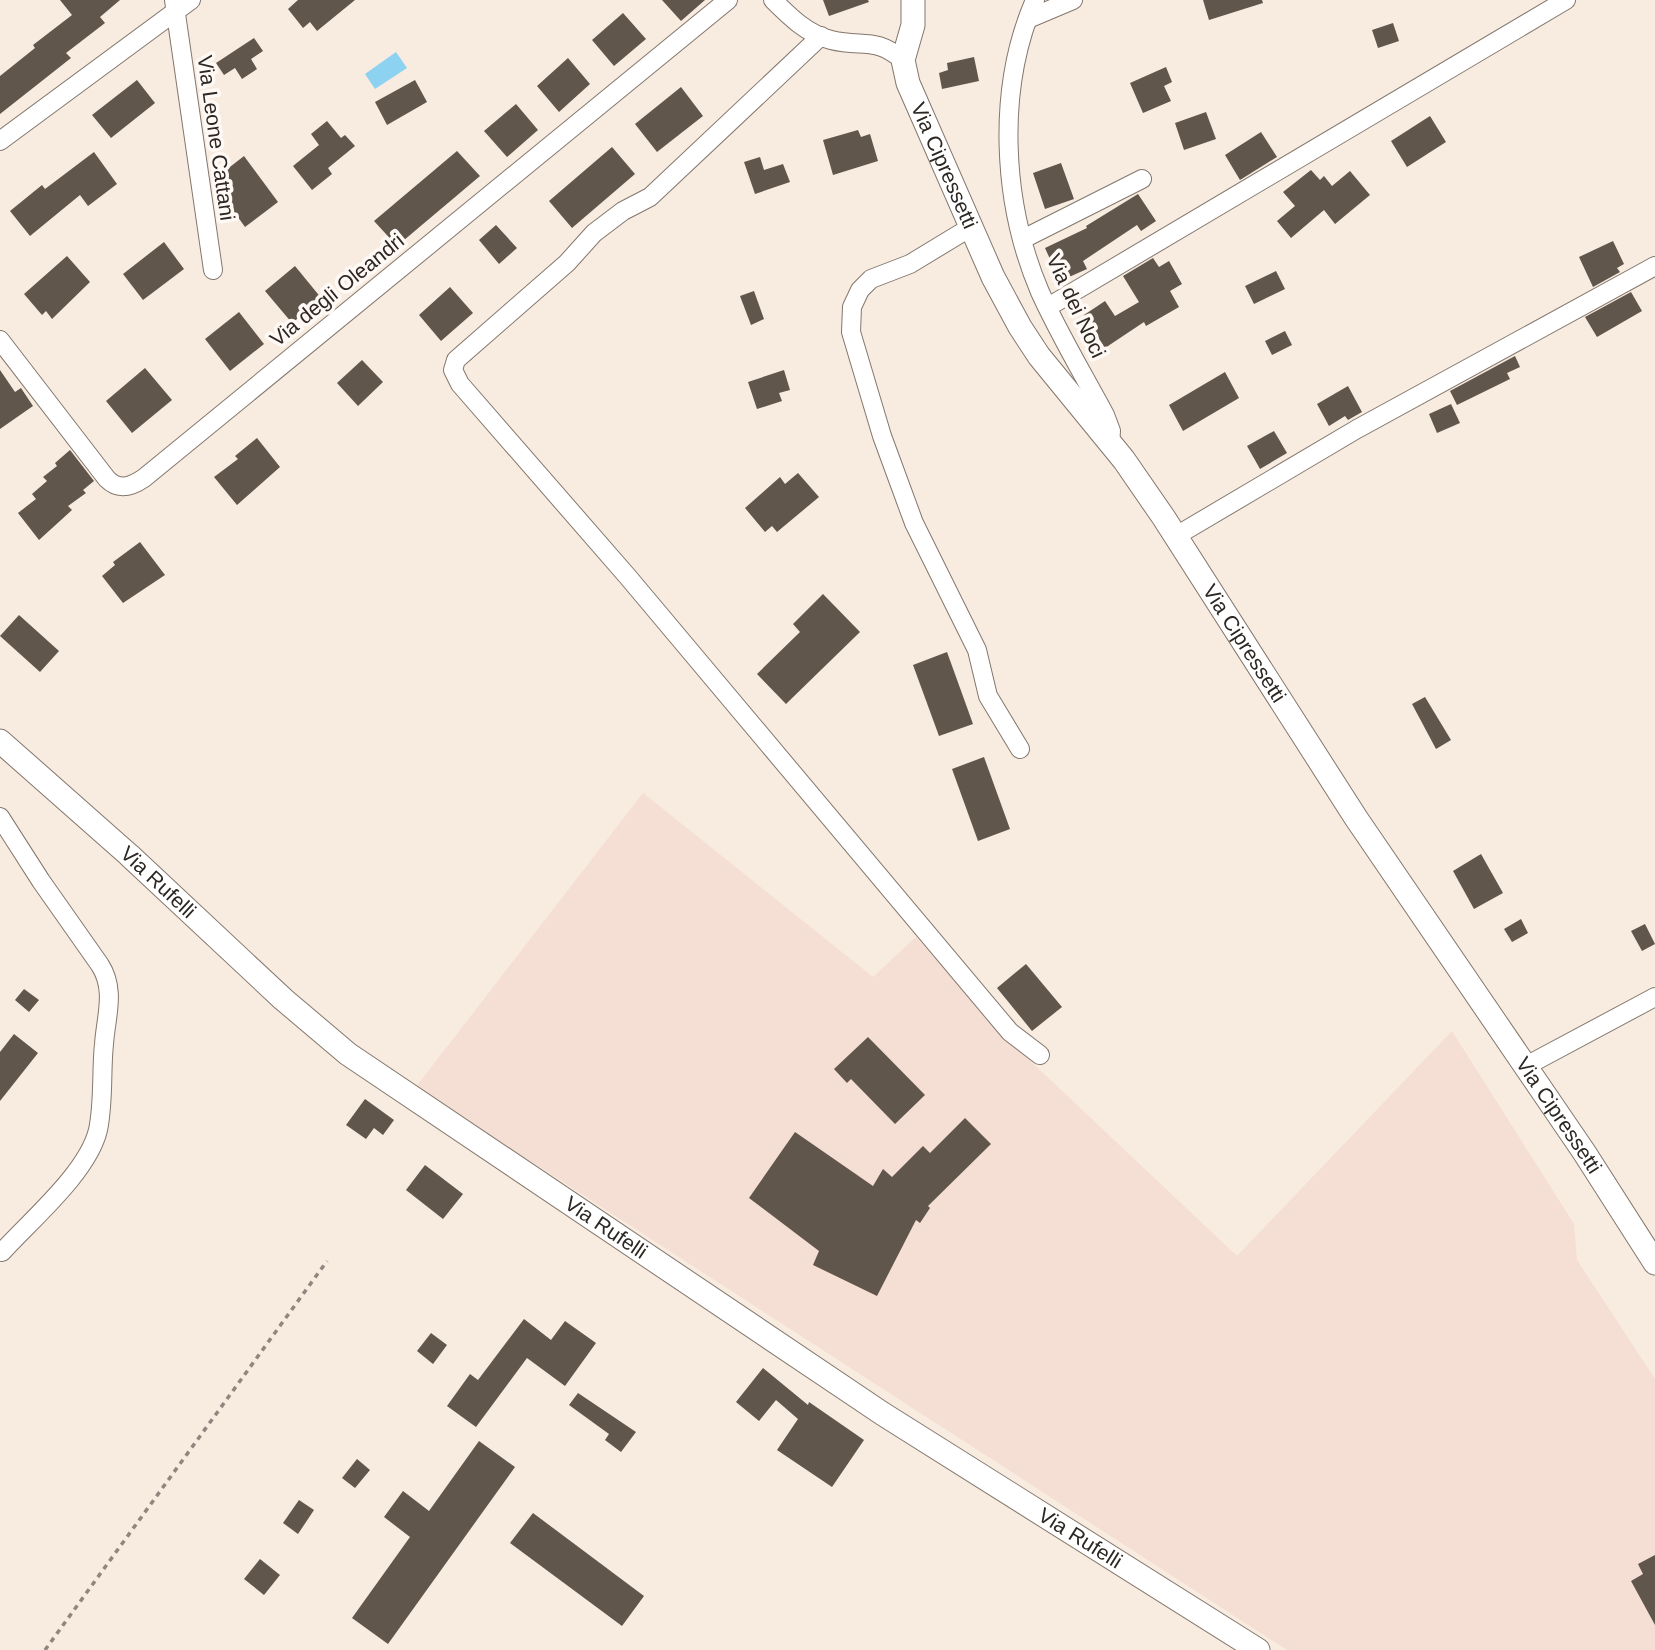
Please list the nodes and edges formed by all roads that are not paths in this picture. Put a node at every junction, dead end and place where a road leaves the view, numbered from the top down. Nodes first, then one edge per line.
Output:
1 (191, 0) edge
2 (727, 0) edge
3 (773, 0) edge
4 (913, 0) edge
5 (1035, 0) edge
6 (1073, 0) edge
7 (1566, 0) edge
8 (174, 6) edge
9 (1028, 19) junction
10 (821, 36) junction
11 (903, 60) junction
12 (0, 141) edge
13 (1142, 179) dead end
14 (971, 227) junction
15 (1023, 239) junction
16 (1655, 266) edge
17 (213, 271) dead end
18 (1048, 307) junction
19 (0, 340) edge
20 (1110, 443) junction
21 (1175, 536) junction
22 (0, 741) edge
23 (1020, 749) dead end
24 (0, 817) edge
25 (1655, 997) edge
26 (1040, 1055) dead end
27 (1526, 1066) junction
28 (2, 1252) dead end
29 (1655, 1264) edge
30 (1258, 1650) edge

1 - 8 street
2 - 19 street, Via degli Oleandri
3 - 10 street
4 - 11 street
5 - 9 street, Via dei Noci
6 - 9 street
7 - 18 street
8 - 12 street
8 - 17 street, Via Leone Cattani
9 - 15 street, Via dei Noci
10 - 11 street
10 - 26 street
11 - 14 street, Via Cipressetti
13 - 15 street
14 - 20 street, Via Cipressetti
14 - 23 street
15 - 18 street, Via dei Noci
16 - 21 street
18 - 20 street, Via dei Noci
20 - 21 street, Via Cipressetti
21 - 27 street, Via Cipressetti
22 - 30 street, Via Rufelli
24 - 28 street
25 - 27 street
27 - 29 street, Via Cipressetti

